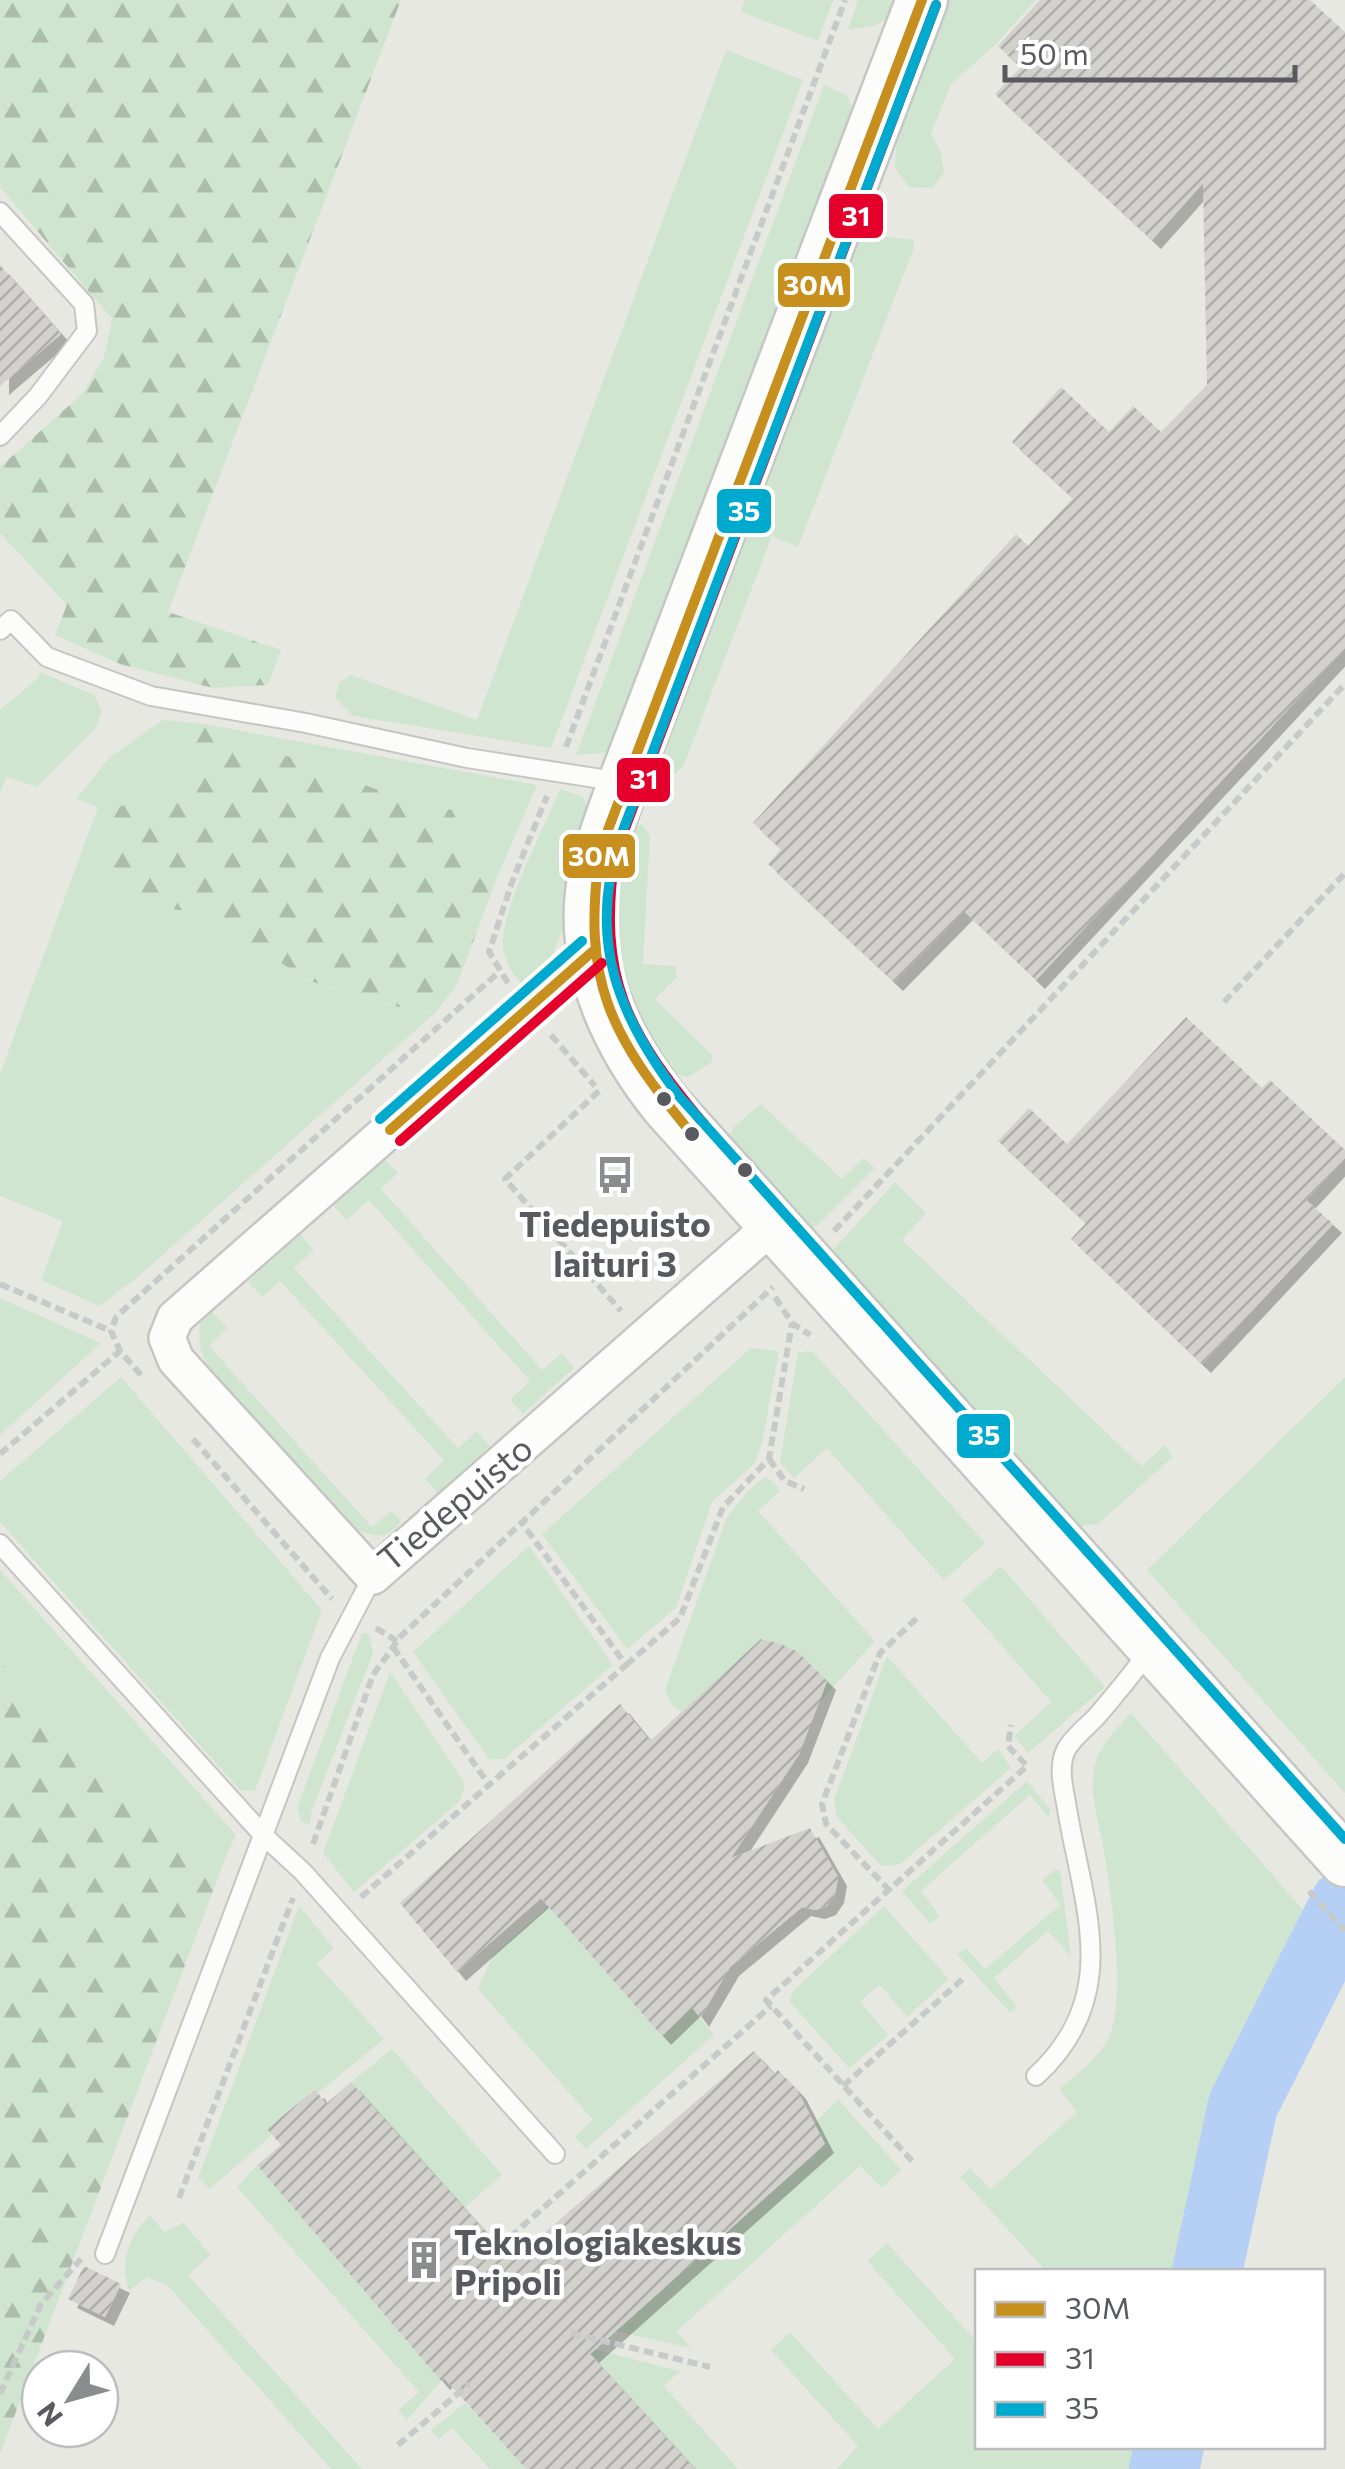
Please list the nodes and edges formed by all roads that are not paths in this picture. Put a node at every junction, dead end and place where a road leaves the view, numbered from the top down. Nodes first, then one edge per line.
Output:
1 (922, 0) edge
2 (0, 212) edge
3 (0, 436) edge
4 (4, 619) edge
5 (624, 782) junction
6 (592, 952) junction
7 (772, 1256) junction
8 (0, 1544) edge
9 (373, 1576) junction
10 (1153, 1646) junction
11 (264, 1836) junction
12 (1326, 1875) edge
13 (1036, 2076) dead end
14 (555, 2154) dead end
15 (105, 2254) dead end

1 - 5 street
2 - 3 lane
4 - 5 lane
5 - 6 street
6 - 7 street
6 - 9 street, Tiedepuisto
7 - 9 street, Tiedepuisto
7 - 10 street
8 - 11 lane
9 - 11 lane
10 - 12 street
10 - 13 lane
11 - 14 lane
11 - 15 lane

